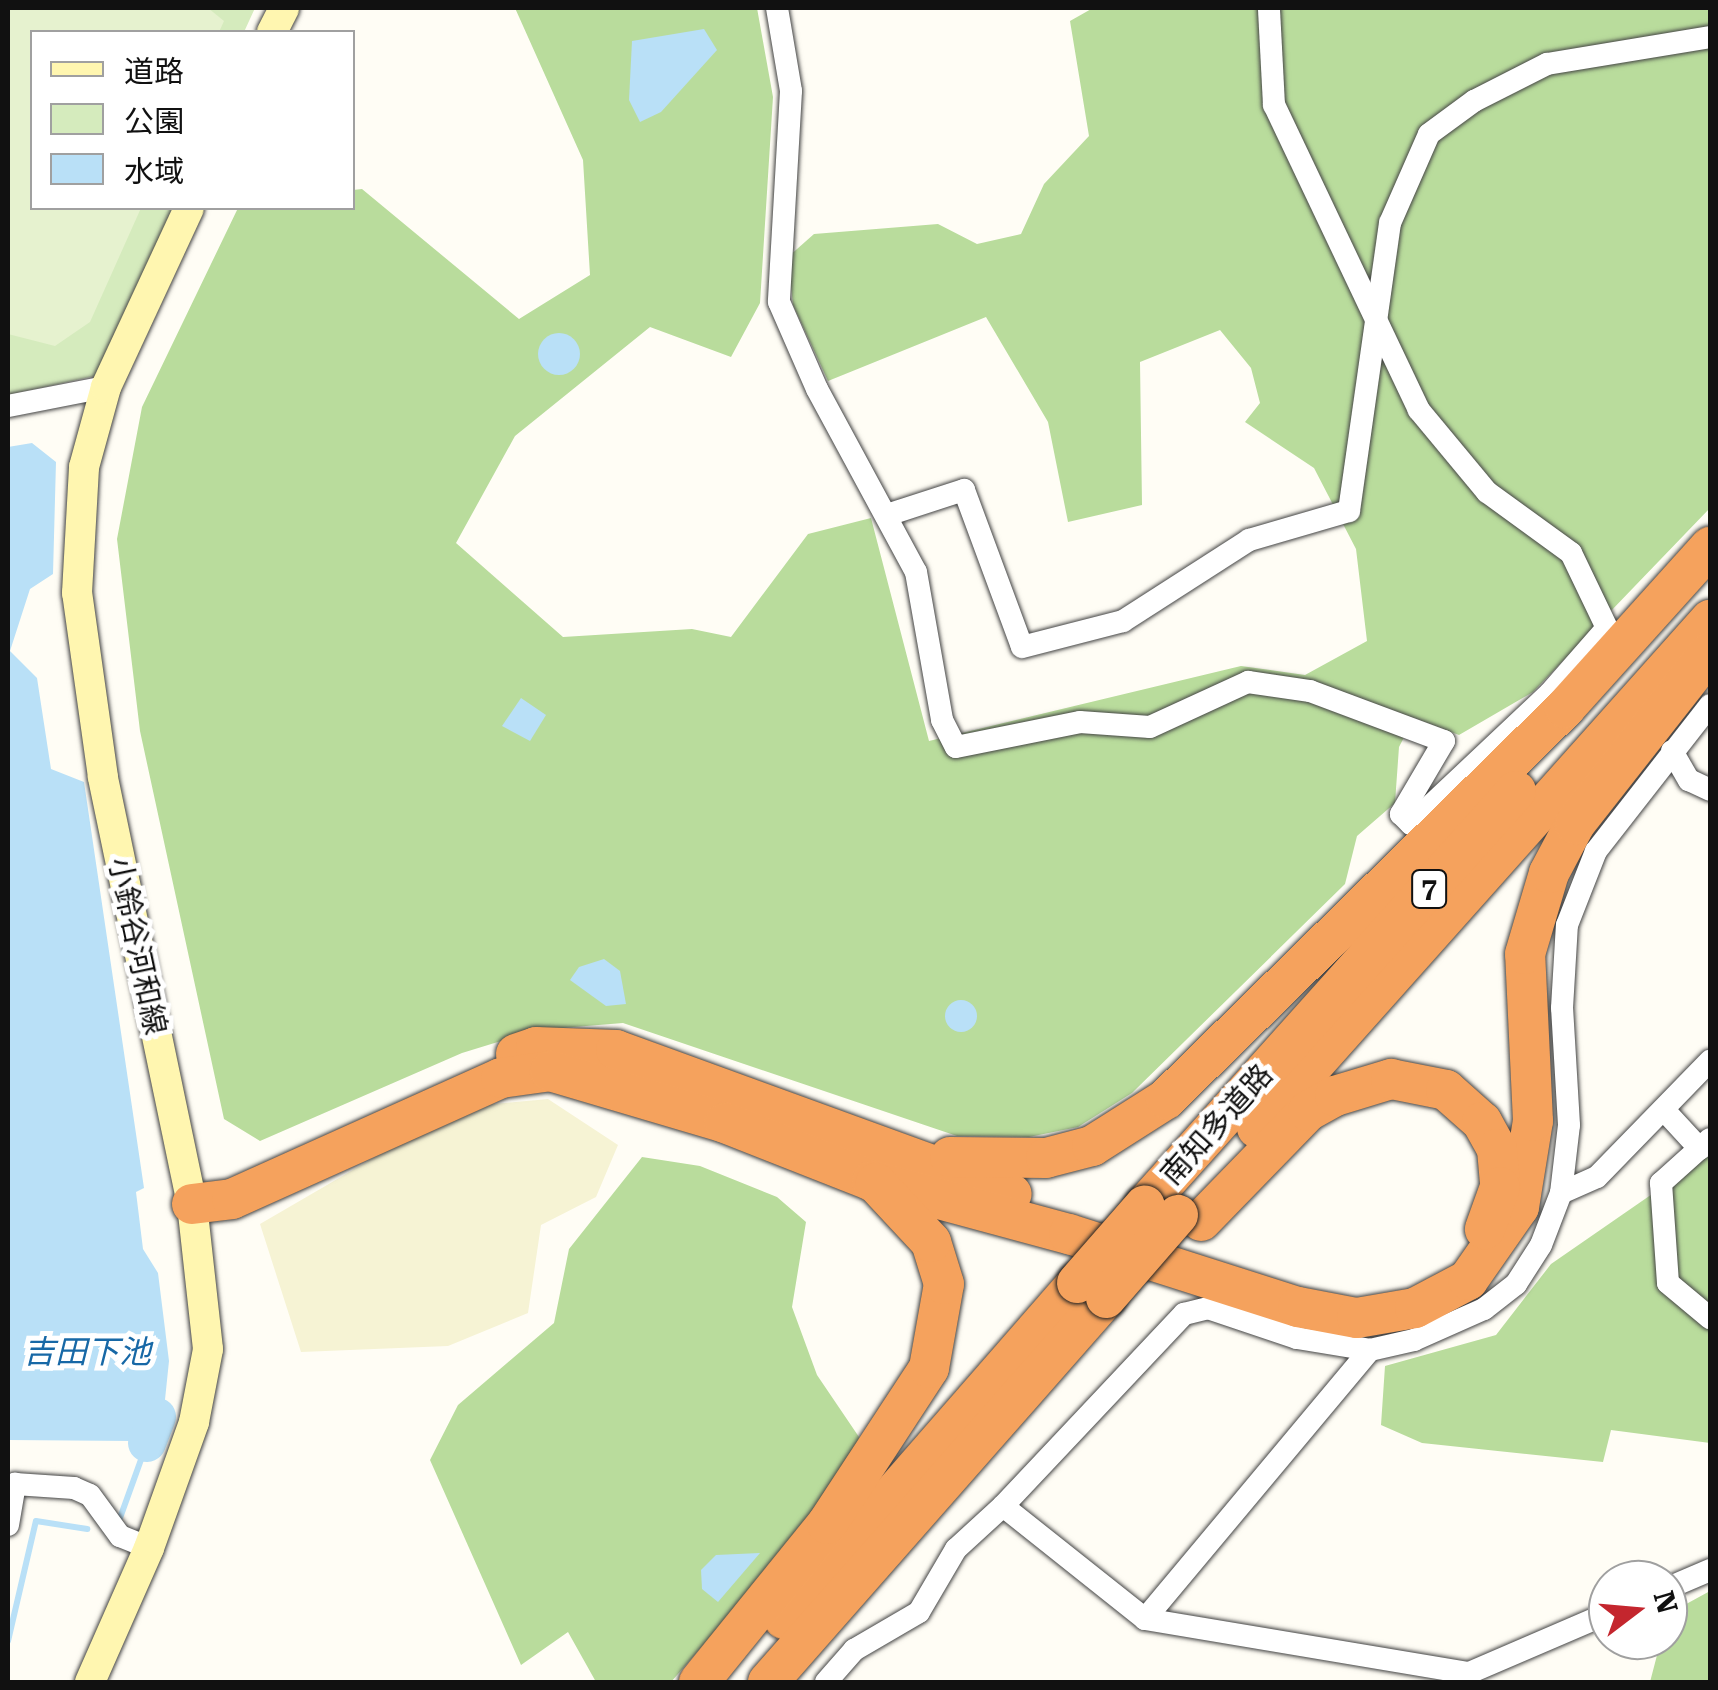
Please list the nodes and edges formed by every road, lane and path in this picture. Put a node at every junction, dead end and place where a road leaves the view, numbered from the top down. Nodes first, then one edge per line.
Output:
1 (777, 8) edge
2 (1269, 8) edge
3 (1710, 37) edge
4 (189, 210) edge
5 (1380, 323) junction
6 (106, 387) junction
7 (8, 406) edge
8 (890, 514) junction
9 (1710, 546) edge
10 (1710, 571) edge
11 (1710, 620) edge
12 (1710, 652) edge
13 (1710, 705) edge
14 (1672, 751) junction
15 (1710, 790) edge
16 (1710, 1061) edge
17 (1664, 1110) junction
18 (1705, 1144) edge
19 (897, 1148) junction
20 (872, 1180) junction
21 (1560, 1193) junction
22 (192, 1204) junction
23 (1175, 1214) junction
24 (1106, 1292) junction
25 (1710, 1318) edge
26 (1370, 1350) junction
27 (1003, 1506) junction
28 (8, 1525) edge
29 (149, 1548) junction
30 (1144, 1618) junction
31 (1588, 1621) edge
32 (90, 1682) edge
33 (699, 1682) edge
34 (729, 1682) edge
35 (768, 1682) edge
36 (826, 1682) edge

1 - 8 street
2 - 5 street
3 - 5 street
4 - 6 main road, 小鈴谷河和線
5 - 8 street
5 - 8 street
6 - 7 street
6 - 22 main road, 小鈴谷河和線
9 - 19 highway
10 - 23 highway, 南知多道路 / 7
11 - 23 highway, 南知多道路 / 7
12 - 20 highway
13 - 14 street
14 - 15 street
14 - 21 street
16 - 17 street
17 - 18 street
17 - 21 street
18 - 25 street
19 - 22 highway
19 - 23 highway
20 - 22 highway
20 - 33 highway
21 - 26 street
22 - 29 main road, 小鈴谷河和線
23 - 24 highway, 南知多道路 / 7, bridge
24 - 34 highway, 南知多道路 / 7
24 - 35 highway, 南知多道路 / 7
26 - 27 street
26 - 30 street
27 - 30 street
27 - 36 street
28 - 29 street
29 - 32 main road, 小鈴谷河和線
30 - 31 street

